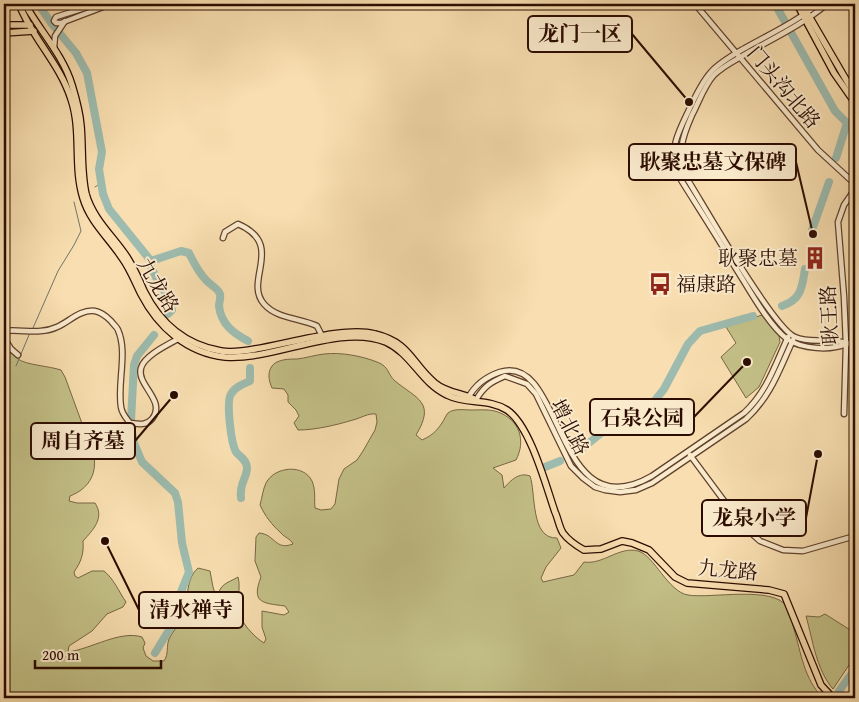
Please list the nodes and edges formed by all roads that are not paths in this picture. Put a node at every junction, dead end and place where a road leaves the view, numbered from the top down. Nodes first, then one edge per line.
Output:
1 (19, 4) edge
2 (25, 4) edge
3 (97, 4) edge
4 (111, 4) edge
5 (695, 4) edge
6 (797, 4) edge
7 (802, 4) edge
8 (818, 4) edge
9 (827, 4) edge
10 (807, 17) junction
11 (65, 21) junction
12 (29, 25) junction
13 (4, 26) edge
14 (39, 26) junction
15 (32, 31) junction
16 (4, 33) edge
17 (54, 48) junction
18 (737, 53) junction
19 (740, 58) junction
20 (855, 95) edge
21 (855, 103) edge
22 (855, 184) edge
23 (855, 189) edge
24 (223, 238) dead end
25 (4, 331) edge
26 (322, 336) junction
27 (4, 338) edge
28 (178, 339) junction
29 (791, 339) junction
30 (846, 344) junction
31 (855, 344) edge
32 (18, 355) dead end
33 (468, 399) junction
34 (476, 400) junction
35 (844, 414) dead end
36 (689, 454) junction
37 (855, 536) edge
38 (833, 698) edge

1 - 12 main road, 九龙路
2 - 14 main road, 九龙路
3 - 11 street
4 - 11 street
5 - 18 street, 门头沟北路
6 - 10 main road
7 - 10 main road
8 - 10 street
9 - 10 street
10 - 18 street
10 - 19 street
10 - 20 main road
10 - 21 main road
11 - 17 street
12 - 13 main road
12 - 14 main road
12 - 15 main road, 九龙路
14 - 15 main road
14 - 17 main road, 九龙路
15 - 16 main road
15 - 28 main road, 九龙路
17 - 26 main road, 九龙路
18 - 19 street, 门头沟北路
18 - 29 street
19 - 22 street, 门头沟北路
19 - 29 street
23 - 30 street, 耿王路
24 - 26 street
25 - 28 street
26 - 33 main road, 九龙路
27 - 32 street
28 - 33 main road, 九龙路
29 - 30 street
29 - 36 street, 增北路
30 - 31 street
30 - 35 street, 耿王路
33 - 34 main road, 九龙路
33 - 36 street, 增北路
34 - 36 street, 增北路
34 - 38 main road, 九龙路
36 - 37 street

